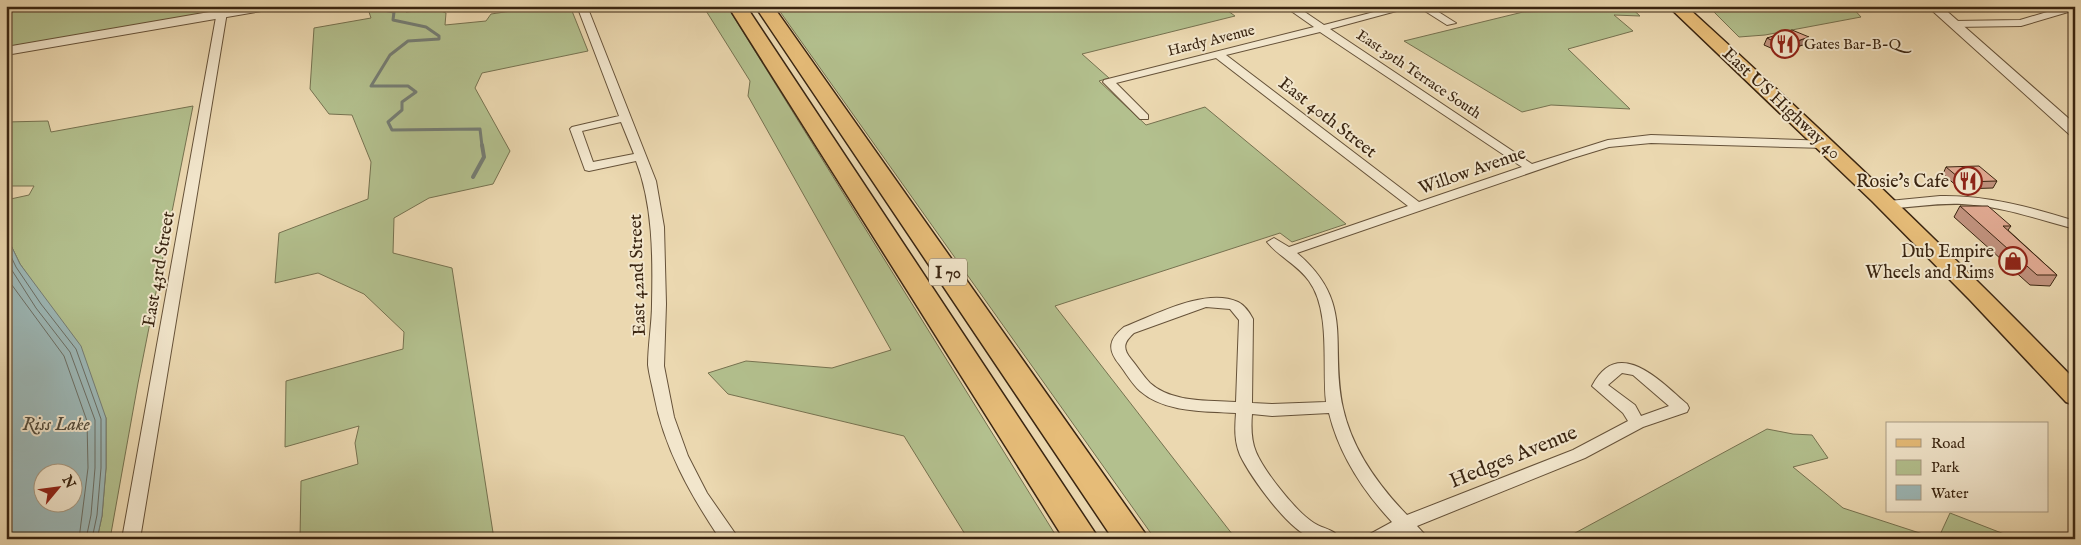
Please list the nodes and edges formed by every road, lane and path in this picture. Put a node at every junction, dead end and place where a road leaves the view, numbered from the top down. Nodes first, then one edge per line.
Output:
1 (268, 6) edge
2 (582, 6) edge
3 (737, 6) edge
4 (764, 6) edge
5 (1289, 6) edge
6 (1410, 6) edge
7 (1422, 6) edge
8 (1676, 6) edge
9 (1933, 6) edge
10 (2073, 9) edge
11 (222, 10) edge
12 (1451, 23) dead end
13 (1952, 24) junction
14 (1322, 28) junction
15 (6, 51) edge
16 (1218, 54) junction
17 (1144, 117) dead end
18 (625, 118) junction
19 (2075, 132) edge
20 (1826, 144) junction
21 (641, 156) junction
22 (1531, 168) junction
23 (1889, 205) junction
24 (1417, 207) junction
25 (2075, 225) edge
26 (1274, 242) dead end
27 (1287, 252) junction
28 (2075, 396) edge
29 (1335, 407) junction
30 (1245, 408) junction
31 (1637, 423) dead end
32 (1403, 524) junction
33 (130, 539) edge
34 (730, 539) edge
35 (1082, 539) edge
36 (1132, 539) edge
37 (1331, 539) edge
38 (1376, 539) edge
39 (1420, 539) edge

1 - 11 street
2 - 18 street, East 42nd Street
3 - 35 highway, I 70
4 - 36 highway, I 70
5 - 14 street, East 39th Terrace South
6 - 14 street, Hardy Avenue
7 - 12 street
8 - 20 main road, East US Highway 40
9 - 13 street
10 - 13 street
11 - 15 street
11 - 33 street, East 43rd Street
13 - 19 street
14 - 16 street, Hardy Avenue
14 - 22 street, East 39th Terrace South
16 - 17 street, Hardy Avenue
16 - 24 street, East 40th Street
18 - 21 street, East 42nd Street
18 - 21 street
20 - 22 street, Willow Avenue
20 - 23 main road, East US Highway 40
21 - 34 street, East 42nd Street
22 - 24 street, Willow Avenue
23 - 25 street
23 - 28 main road, East US Highway 40
24 - 27 street, Willow Avenue
26 - 27 street
27 - 29 street
29 - 30 street
29 - 32 street
30 - 30 street
30 - 37 street
31 - 32 street, Hedges Avenue
32 - 38 street, Hedges Avenue
32 - 39 street

